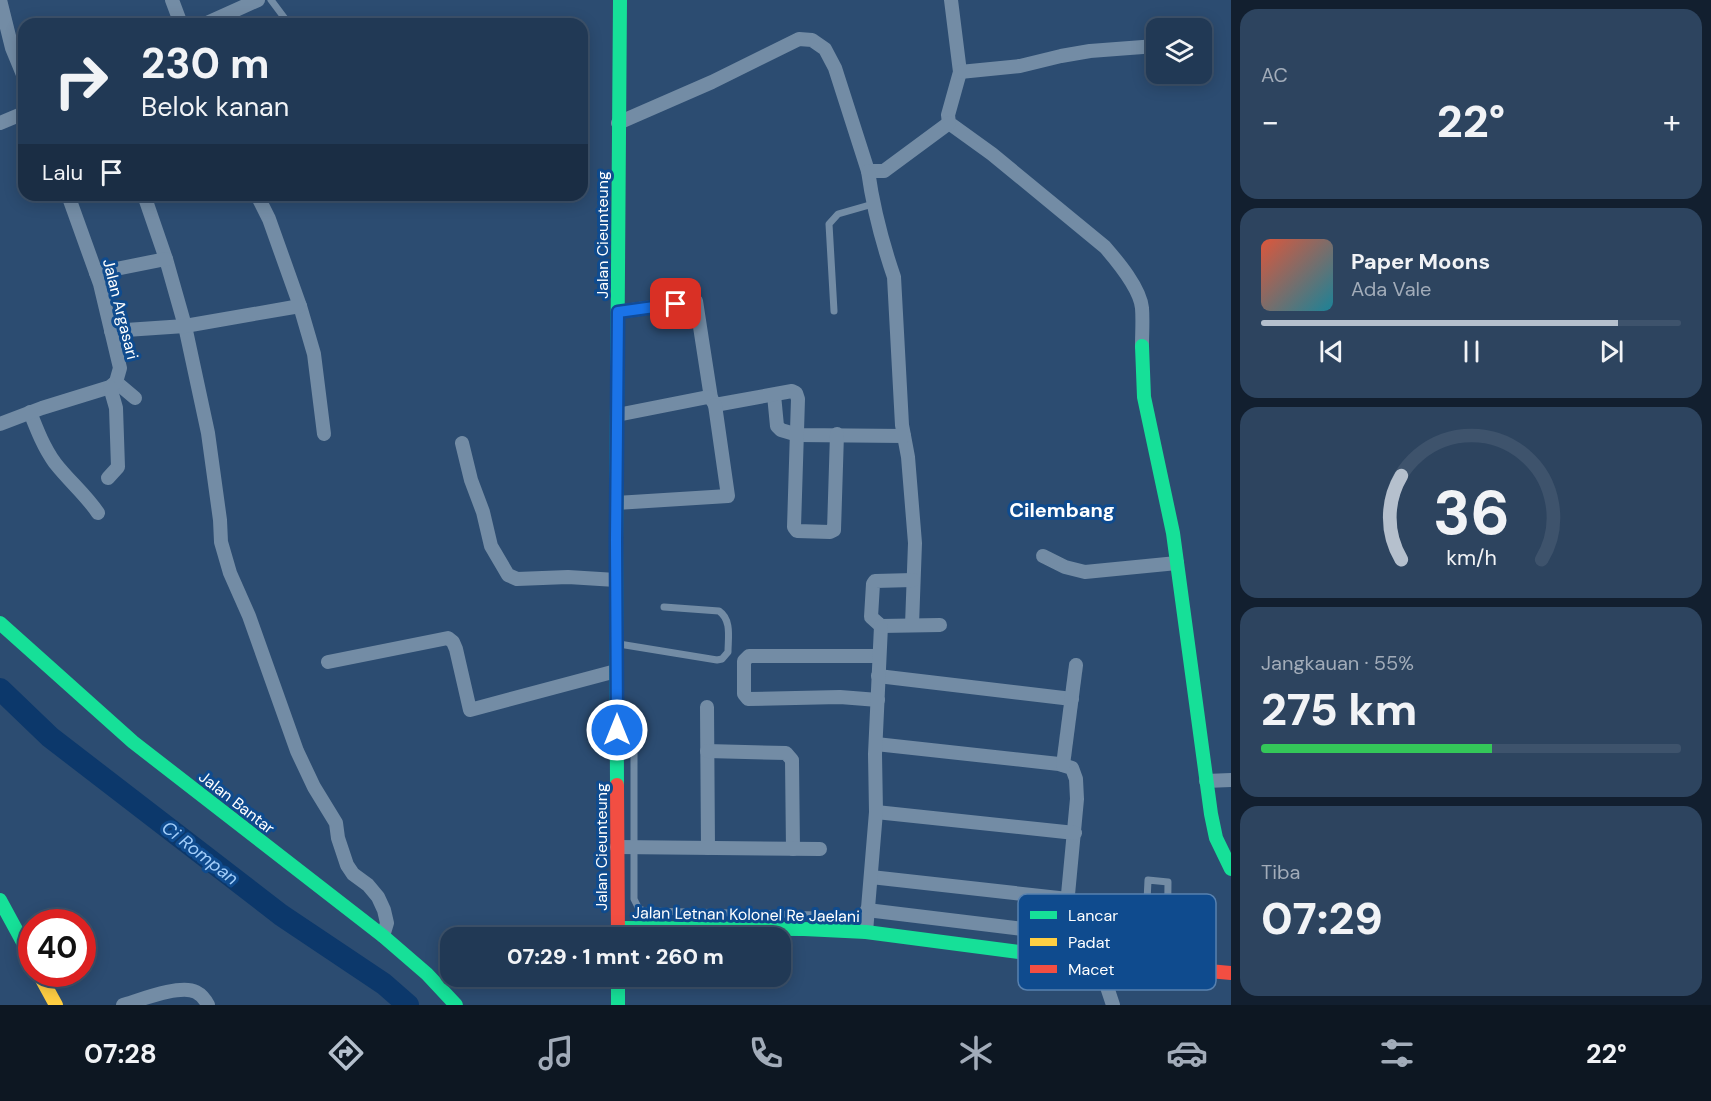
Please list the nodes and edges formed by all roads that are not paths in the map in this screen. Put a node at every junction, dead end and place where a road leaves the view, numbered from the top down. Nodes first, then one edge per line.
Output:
1 (0, 0) edge
2 (172, 0) edge
3 (258, 0) edge
4 (271, 0) edge
5 (620, 0) edge
6 (951, 0) edge
7 (179, 18) edge
8 (218, 18) edge
9 (284, 18) edge
10 (5, 43) edge
11 (1146, 47) edge
12 (18, 66) edge
13 (960, 72) junction
14 (18, 116) edge
15 (0, 123) edge
16 (618, 123) junction
17 (949, 123) junction
18 (868, 171) junction
19 (70, 201) edge
20 (146, 201) edge
21 (260, 201) edge
22 (873, 204) junction
23 (166, 259) junction
24 (96, 273) junction
25 (300, 306) junction
26 (834, 311) dead end
27 (618, 312) junction
28 (185, 326) junction
29 (111, 331) junction
30 (113, 384) junction
31 (774, 395) junction
32 (135, 398) dead end
33 (713, 401) junction
34 (30, 412) junction
35 (617, 416) junction
36 (0, 424) edge
37 (324, 434) dead end
38 (837, 434) junction
39 (798, 435) junction
40 (904, 436) junction
41 (462, 443) dead end
42 (108, 478) dead end
43 (616, 503) junction
44 (98, 513) dead end
45 (1043, 556) dead end
46 (1177, 563) junction
47 (616, 580) junction
48 (913, 580) junction
49 (664, 607) dead end
50 (0, 623) edge
51 (912, 625) junction
52 (940, 625) dead end
53 (881, 626) junction
54 (616, 644) junction
55 (879, 656) junction
56 (328, 662) dead end
57 (1076, 666) dead end
58 (616, 671) junction
59 (879, 676) junction
60 (1072, 699) junction
61 (878, 700) junction
62 (616, 707) junction
63 (707, 707) dead end
64 (876, 744) junction
65 (707, 751) junction
66 (1063, 765) junction
67 (1231, 780) edge
68 (1206, 781) junction
69 (876, 812) junction
70 (1075, 833) junction
71 (617, 847) junction
72 (634, 848) junction
73 (708, 848) junction
74 (793, 849) junction
75 (820, 849) dead end
76 (1231, 869) edge
77 (872, 877) junction
78 (1023, 894) edge
79 (1069, 894) edge
80 (1147, 894) edge
81 (1168, 894) edge
82 (0, 900) edge
83 (867, 910) junction
84 (618, 927) edge
85 (1018, 928) edge
86 (791, 930) edge
87 (825, 930) junction
88 (866, 932) junction
89 (18, 933) edge
90 (383, 936) junction
91 (1018, 952) edge
92 (1216, 971) edge
93 (1231, 973) edge
94 (46, 987) edge
95 (618, 987) edge
96 (1108, 990) edge
97 (56, 1005) edge
98 (123, 1005) edge
99 (208, 1005) edge
100 (456, 1005) edge
101 (618, 1005) edge
102 (1113, 1005) edge

1 - 10 street
2 - 7 street
3 - 8 street
4 - 9 lane
5 - 16 street, Jalan Cieunteung
6 - 13 street
10 - 12 street
11 - 13 street
13 - 17 street
14 - 15 street
16 - 18 street
16 - 27 street, Jalan Cieunteung
17 - 18 street
17 - 46 street
18 - 22 street
19 - 24 street, Jalan Argasari
20 - 23 street
21 - 25 street
22 - 26 lane
22 - 40 street
23 - 24 street
23 - 28 street
24 - 29 street, Jalan Argasari
25 - 28 street
25 - 37 street
27 - 33 street
27 - 35 street, Jalan Cieunteung
28 - 29 street
28 - 90 street
29 - 30 street, Jalan Argasari
30 - 32 street
30 - 34 street
30 - 42 street, Jalan Argasari
31 - 33 street
31 - 39 street
31 - 39 street
33 - 35 street
33 - 43 street
34 - 36 street
34 - 44 street
35 - 43 street, Jalan Cieunteung
38 - 39 street
38 - 39 street
38 - 40 street
40 - 48 street
41 - 47 street
43 - 47 street, Jalan Cieunteung
45 - 46 street
46 - 68 street
47 - 54 street, Jalan Cieunteung
48 - 51 street
48 - 53 street
49 - 54 lane
50 - 90 street, Jalan Bantar
51 - 52 street
51 - 53 street
53 - 55 street
54 - 58 street, Jalan Cieunteung
55 - 59 street
55 - 61 street
56 - 58 street
57 - 60 street
58 - 62 street, Jalan Cieunteung
59 - 60 street
59 - 61 street
60 - 66 street
61 - 64 street
62 - 71 street, Jalan Cieunteung
62 - 72 lane
63 - 65 street
64 - 66 street
64 - 69 street
65 - 73 street
65 - 74 street
66 - 70 street
67 - 68 street
68 - 76 street
69 - 70 street
69 - 77 street
70 - 79 street
71 - 72 street
71 - 84 street, Jalan Cieunteung
72 - 73 street
72 - 87 lane
73 - 74 street
74 - 75 street
77 - 78 street
77 - 83 street
80 - 81 lane
82 - 89 street
83 - 85 street
83 - 88 street
86 - 87 street, Jalan Letnan Kolonel Re Jaelani
87 - 88 street, Jalan Letnan Kolonel Re Jaelani
88 - 91 street, Jalan Letnan Kolonel Re Jaelani
90 - 100 street, Jalan Bantar
92 - 93 street, Jalan Letnan Kolonel Re Jaelani
94 - 97 street
95 - 101 street
96 - 102 street
98 - 99 street

